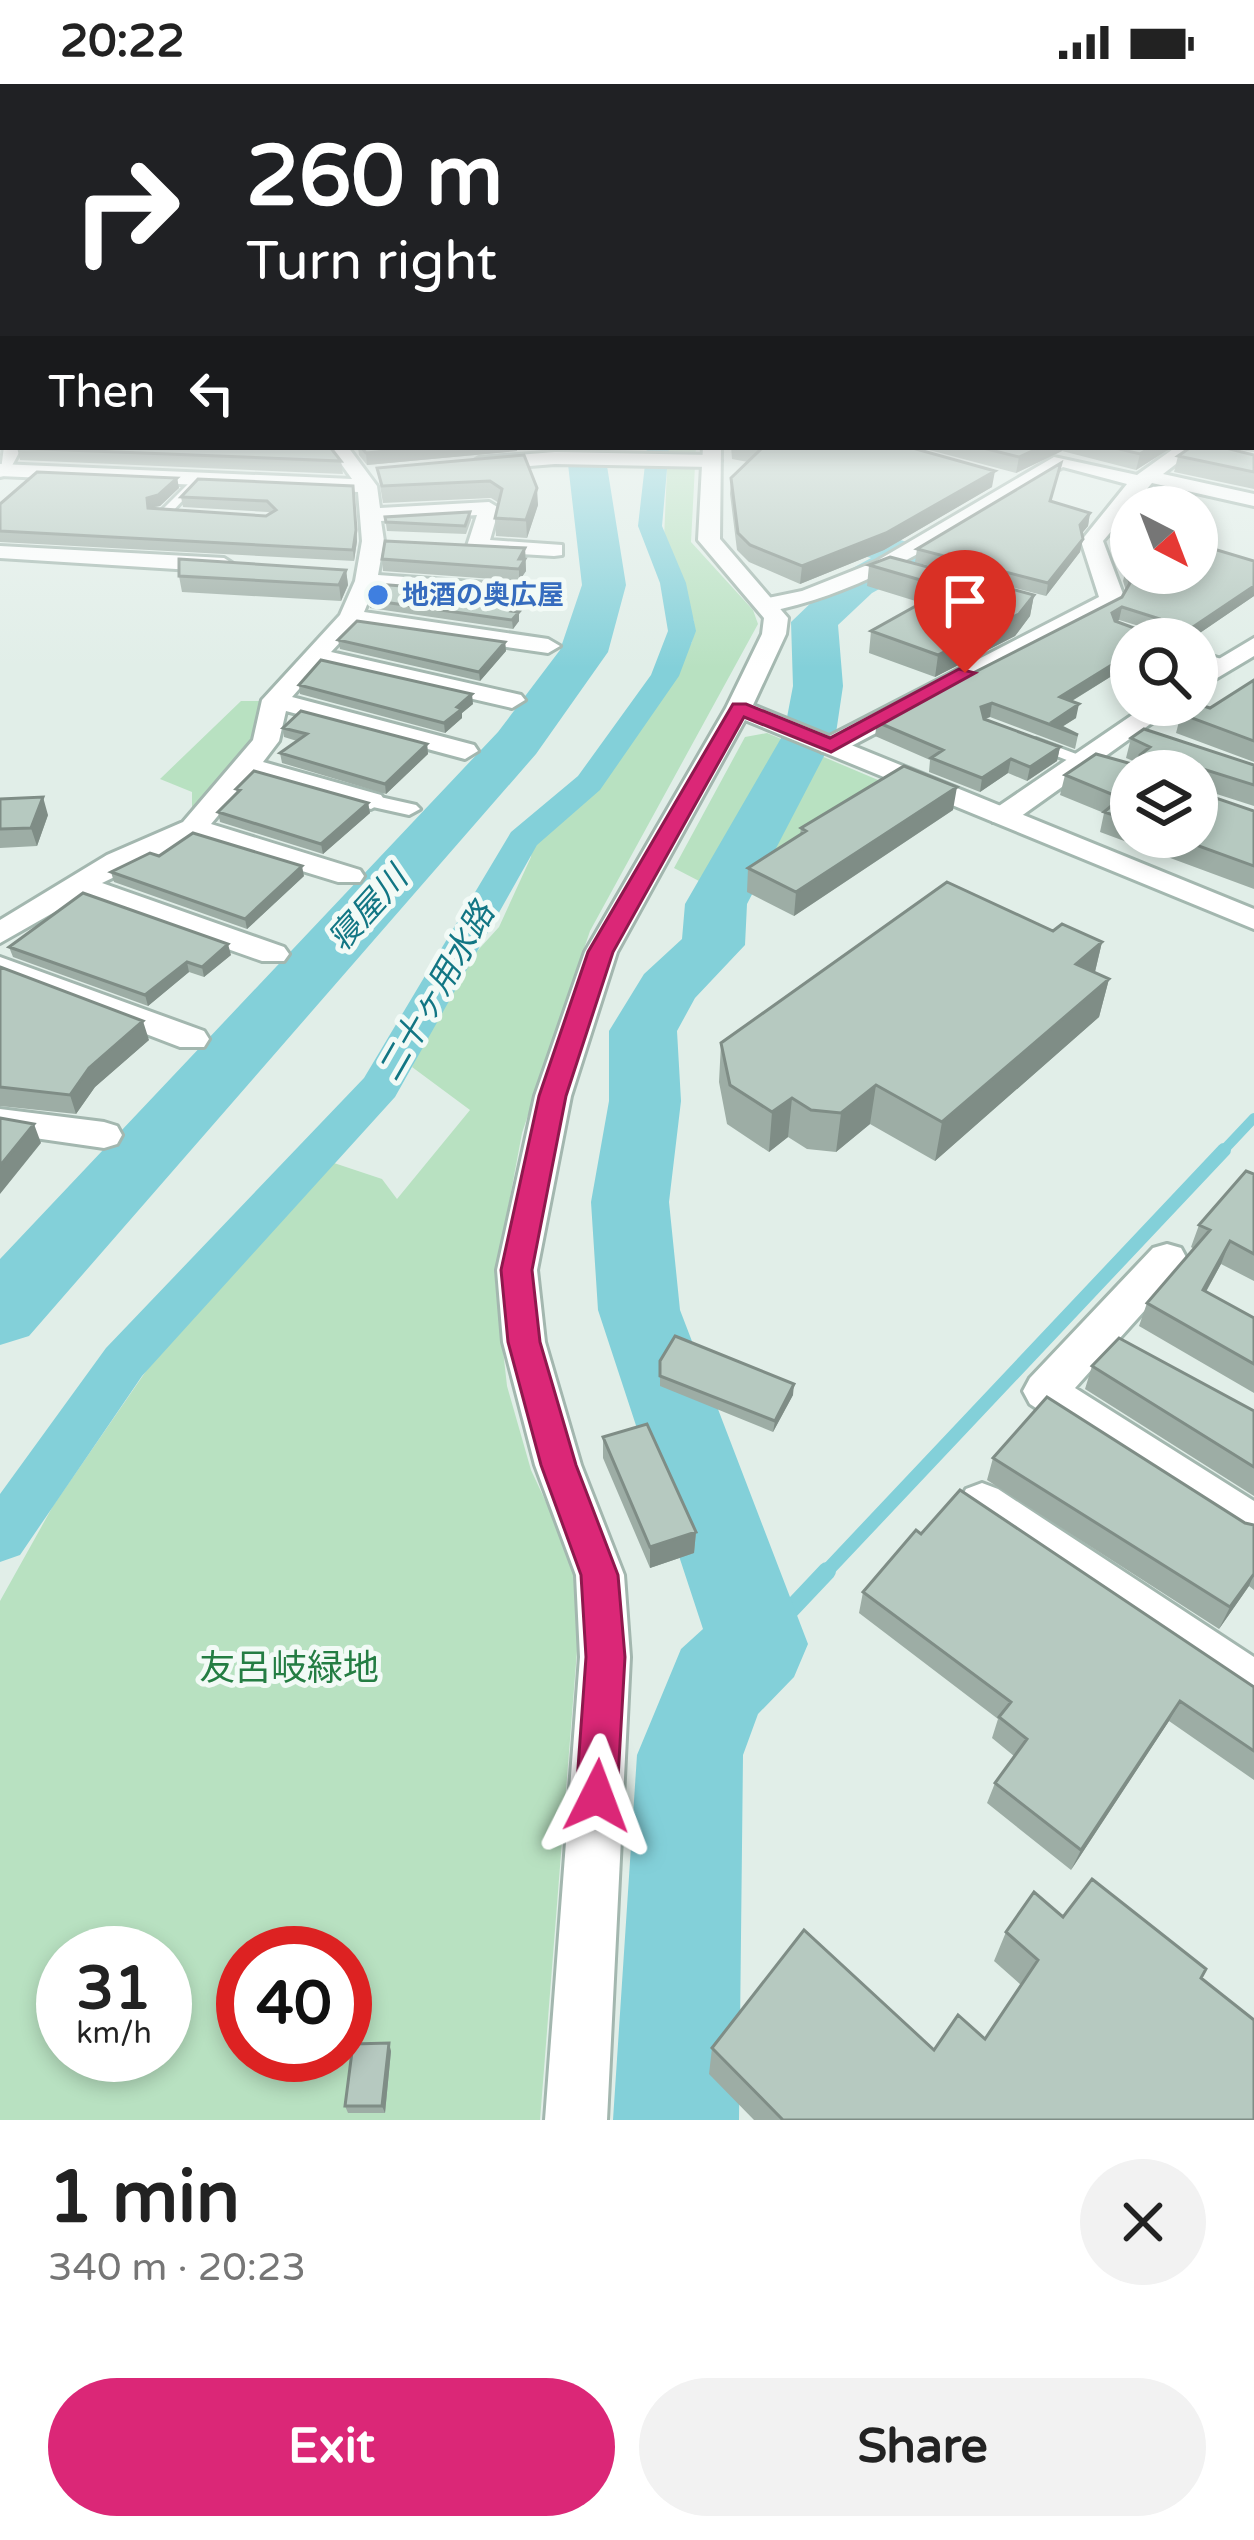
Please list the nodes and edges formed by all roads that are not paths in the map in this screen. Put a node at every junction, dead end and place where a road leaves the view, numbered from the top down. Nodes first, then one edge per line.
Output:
1 (199, 478) edge
2 (201, 478) edge
3 (707, 478) edge
4 (994, 478) edge
5 (1028, 478) edge
6 (1142, 478) joint
7 (370, 479) joint
8 (1017, 484) junction
9 (1254, 500) edge
10 (186, 514) edge
11 (379, 533) junction
12 (554, 550) dead end
13 (0, 552) edge
14 (253, 566) edge
15 (886, 566) junction
16 (922, 574) edge
17 (359, 575) junction
18 (552, 595) dead end
19 (767, 605) junction
20 (1037, 605) edge
21 (350, 616) junction
22 (1078, 617) junction
23 (1254, 645) edge
24 (548, 646) dead end
25 (317, 656) junction
26 (1218, 662) edge
27 (1226, 665) junction
28 (1218, 670) edge
29 (275, 700) junction
30 (512, 700) dead end
31 (740, 708) junction
32 (1132, 726) edge
33 (1127, 729) junction
34 (1025, 739) edge
35 (1170, 744) edge
36 (831, 746) junction
37 (465, 751) dead end
38 (1093, 761) junction
39 (249, 766) junction
40 (371, 801) joint
41 (409, 809) dead end
42 (1003, 816) junction
43 (193, 828) junction
44 (349, 876) dead end
45 (77, 885) junction
46 (1254, 920) edge
47 (0, 934) edge
48 (273, 954) dead end
49 (0, 967) edge
50 (192, 1039) dead end
51 (0, 1121) edge
52 (104, 1135) dead end
53 (1167, 1258) dead end
54 (1102, 1330) junction
55 (1140, 1352) edge
56 (982, 1503) edge
57 (1254, 1526) edge
58 (1248, 1668) edge
59 (576, 2120) edge

1 - 10 lane
2 - 7 street
3 - 19 street
4 - 8 street
5 - 8 street
6 - 9 street
6 - 22 street
7 - 11 street
8 - 15 street
11 - 12 street
11 - 17 street
13 - 14 street
15 - 16 street
15 - 19 street
17 - 18 street
17 - 21 street
19 - 31 street
20 - 22 street
21 - 24 street
21 - 25 street
22 - 36 street
23 - 27 street
25 - 29 street
25 - 30 street
26 - 27 lane
27 - 28 street
29 - 37 street
29 - 39 street
31 - 36 street
31 - 59 street
32 - 33 street
33 - 35 street
33 - 38 street
34 - 38 lane
36 - 42 street
38 - 42 street
39 - 40 street
39 - 43 street
40 - 41 street
42 - 46 street
43 - 44 street
43 - 45 street
45 - 47 street
45 - 48 street
49 - 50 street
51 - 52 street
53 - 54 street
54 - 55 street
54 - 57 street
56 - 58 street

